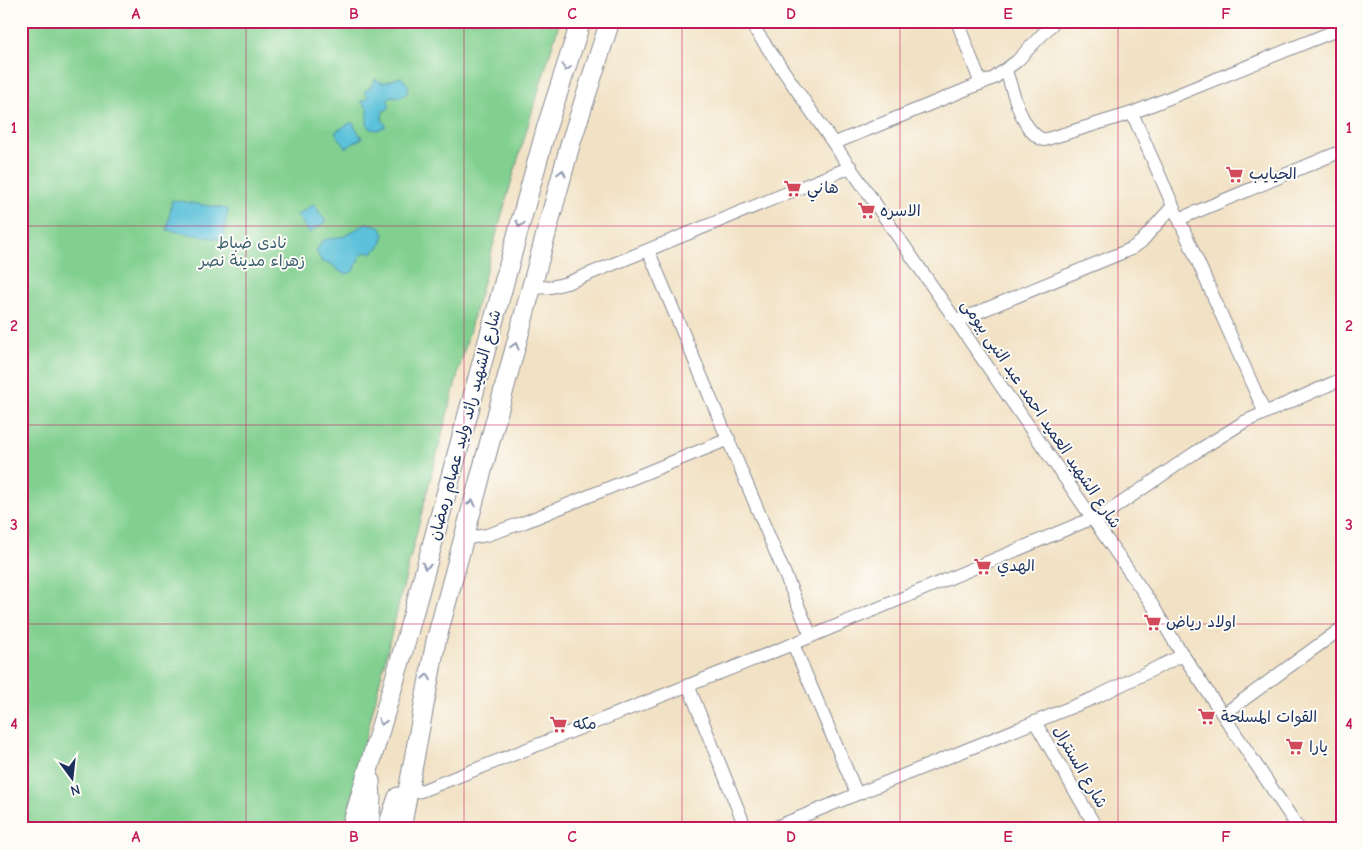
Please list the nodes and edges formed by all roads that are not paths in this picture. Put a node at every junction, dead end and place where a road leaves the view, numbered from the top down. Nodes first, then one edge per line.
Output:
1 (581, 21) edge
2 (610, 21) edge
3 (749, 21) edge
4 (957, 21) edge
5 (1055, 21) edge
6 (1342, 28) edge
7 (1006, 71) junction
8 (981, 84) junction
9 (1132, 113) junction
10 (835, 143) junction
11 (1342, 151) edge
12 (851, 166) junction
13 (1173, 206) junction
14 (1179, 219) junction
15 (648, 250) junction
16 (531, 288) junction
17 (957, 321) junction
18 (1342, 379) edge
19 (1264, 412) junction
20 (729, 439) junction
21 (453, 469) junction
22 (480, 474) junction
23 (1094, 520) junction
24 (462, 539) junction
25 (1342, 628) edge
26 (810, 636) junction
27 (793, 644) junction
28 (1183, 655) junction
29 (688, 685) junction
30 (1224, 714) junction
31 (1035, 722) junction
32 (368, 770) junction
33 (411, 772) junction
34 (407, 793) junction
35 (857, 794) junction
36 (351, 829) edge
37 (369, 829) edge
38 (387, 829) edge
39 (401, 829) edge
40 (746, 829) edge
41 (771, 829) edge
42 (1097, 829) edge
43 (1299, 829) edge

1 -> 21 street, شارع الشهيد رائد وليد عصام رمضان
16 -> 2 street, شارع الشهيد رائد وليد عصام رمضان
3 - 10 street, شارع الشهيد العميد احمد عبد النبى بيومى
4 - 8 street
5 - 7 street
6 - 9 street
7 - 8 street
7 - 9 street
8 - 10 street
9 - 13 street
10 - 12 street, شارع الشهيد العميد احمد عبد النبى بيومى
11 - 14 street
12 - 15 street
12 - 17 street, شارع الشهيد العميد احمد عبد النبى بيومى
13 - 14 street
13 - 17 street
14 - 19 street
15 - 16 street
15 - 20 street
22 -> 16 street, شارع الشهيد رائد وليد عصام رمضان
17 - 23 street, شارع الشهيد العميد احمد عبد النبى بيومى
18 - 19 street
19 - 23 street
20 - 24 street
20 - 26 street
21 - 22 street
21 -> 32 street, شارع الشهيد رائد وليد عصام رمضان
24 -> 22 street, شارع الشهيد رائد وليد عصام رمضان
23 - 26 street
23 - 28 street, شارع الشهيد العميد احمد عبد النبى بيومى
33 -> 24 street, شارع الشهيد رائد وليد عصام رمضان
25 - 30 street
26 - 27 street
27 - 29 street
27 - 35 street
28 - 30 street, شارع الشهيد العميد احمد عبد النبى بيومى
28 - 31 street
29 - 34 street
29 - 40 street
30 - 43 street, شارع الشهيد العميد احمد عبد النبى بيومى
31 - 35 street
31 - 42 street, شارع السنترال
32 - 36 street, شارع الشهيد رائد وليد عصام رمضان
32 - 37 street
33 - 34 street, شارع الشهيد رائد وليد عصام رمضان
33 - 38 street
34 - 39 street, شارع الشهيد رائد وليد عصام رمضان
35 - 41 street

